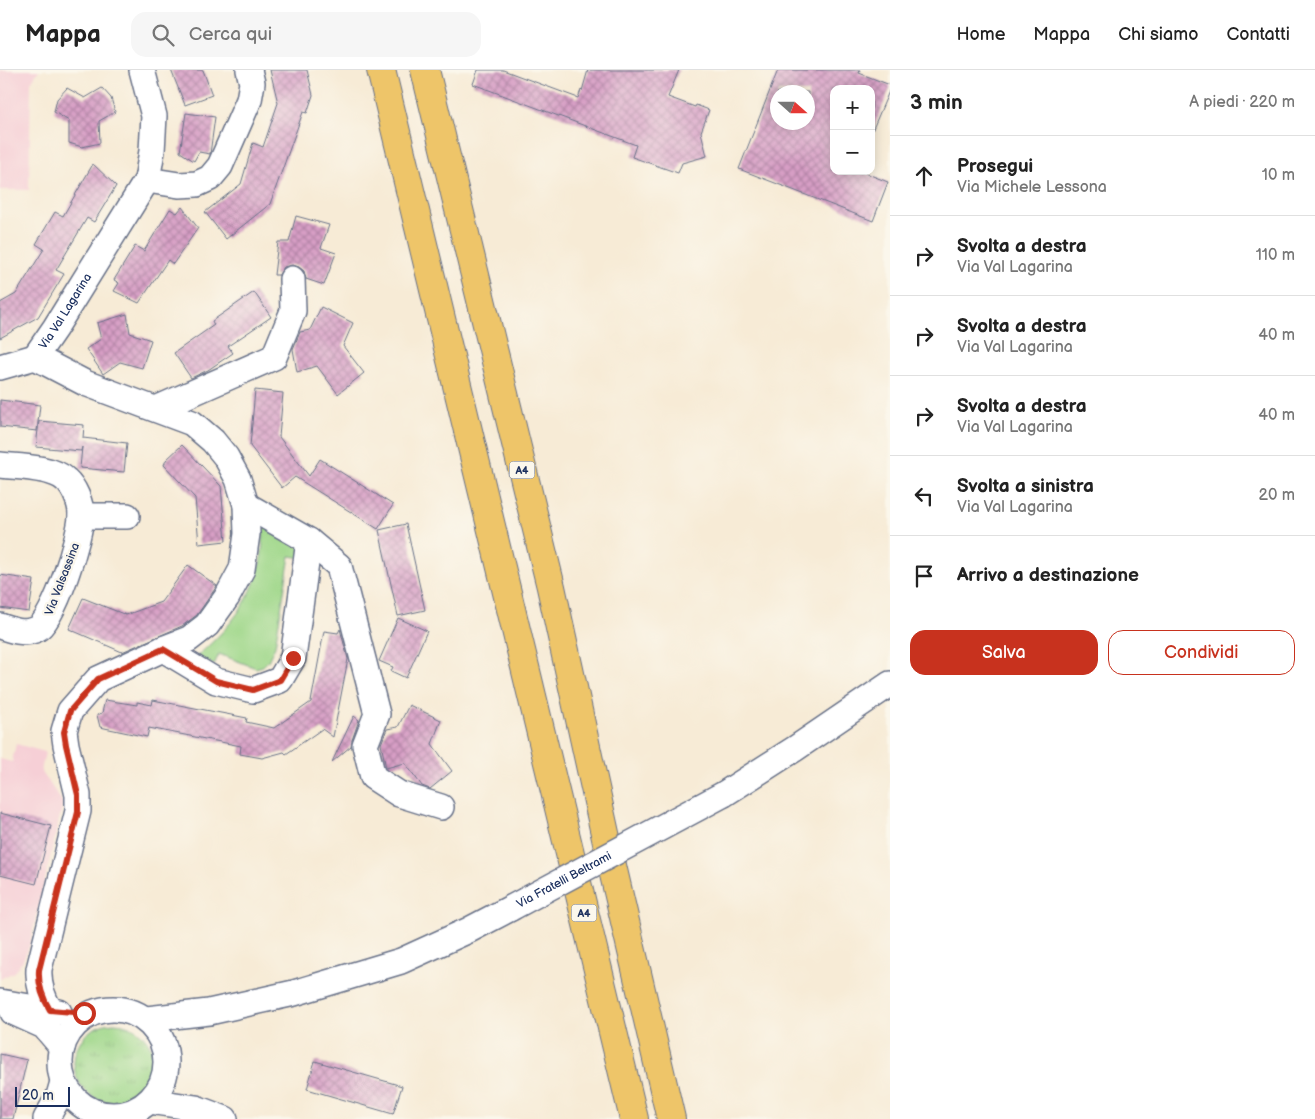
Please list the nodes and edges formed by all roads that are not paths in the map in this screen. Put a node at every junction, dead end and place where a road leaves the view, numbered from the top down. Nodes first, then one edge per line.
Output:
1 (142, 70) edge
2 (249, 70) edge
3 (381, 70) edge
4 (425, 70) edge
5 (147, 180) junction
6 (292, 279) dead end
7 (35, 357) junction
8 (0, 367) edge
9 (156, 409) junction
10 (0, 465) edge
11 (246, 505) junction
12 (81, 516) junction
13 (127, 516) dead end
14 (309, 541) junction
15 (0, 626) edge
16 (163, 649) junction
17 (890, 684) edge
18 (440, 807) dead end
19 (0, 1003) edge
20 (50, 1010) junction
21 (208, 1012) junction
22 (92, 1014) junction
23 (147, 1019) junction
24 (62, 1047) junction
25 (166, 1061) junction
26 (63, 1082) junction
27 (149, 1101) junction
28 (196, 1108) junction
29 (90, 1117) edge
30 (46, 1119) edge
31 (226, 1119) edge
32 (634, 1119) edge
33 (671, 1119) edge

1 - 5 street, Via Val Lagarina
2 - 5 street
3 - 32 highway, A4
4 - 33 highway, A4
5 - 7 street, Via Val Lagarina
6 - 9 street
7 - 8 street
7 - 9 street, Via Val Lagarina
9 - 11 street, Via Val Lagarina
10 - 12 street, Via Valsassina
11 - 14 street
11 - 16 street, Via Val Lagarina
12 - 13 street
12 - 15 street, Via Valsassina
14 - 16 street
14 - 18 street
16 - 20 street, Via Val Lagarina
17 - 21 street, Via Fratelli Beltrami, bridge
19 - 20 street
19 - 24 street
20 - 22 street
21 - 23 street, Via Fratelli Beltrami
21 - 25 street, Via Fratelli Beltrami
22 - 23 street
22 - 24 street
23 - 25 street
24 - 26 street
25 - 27 street
25 - 28 street
26 - 29 street
26 - 30 street
27 - 28 street
27 - 29 street
28 - 31 street

